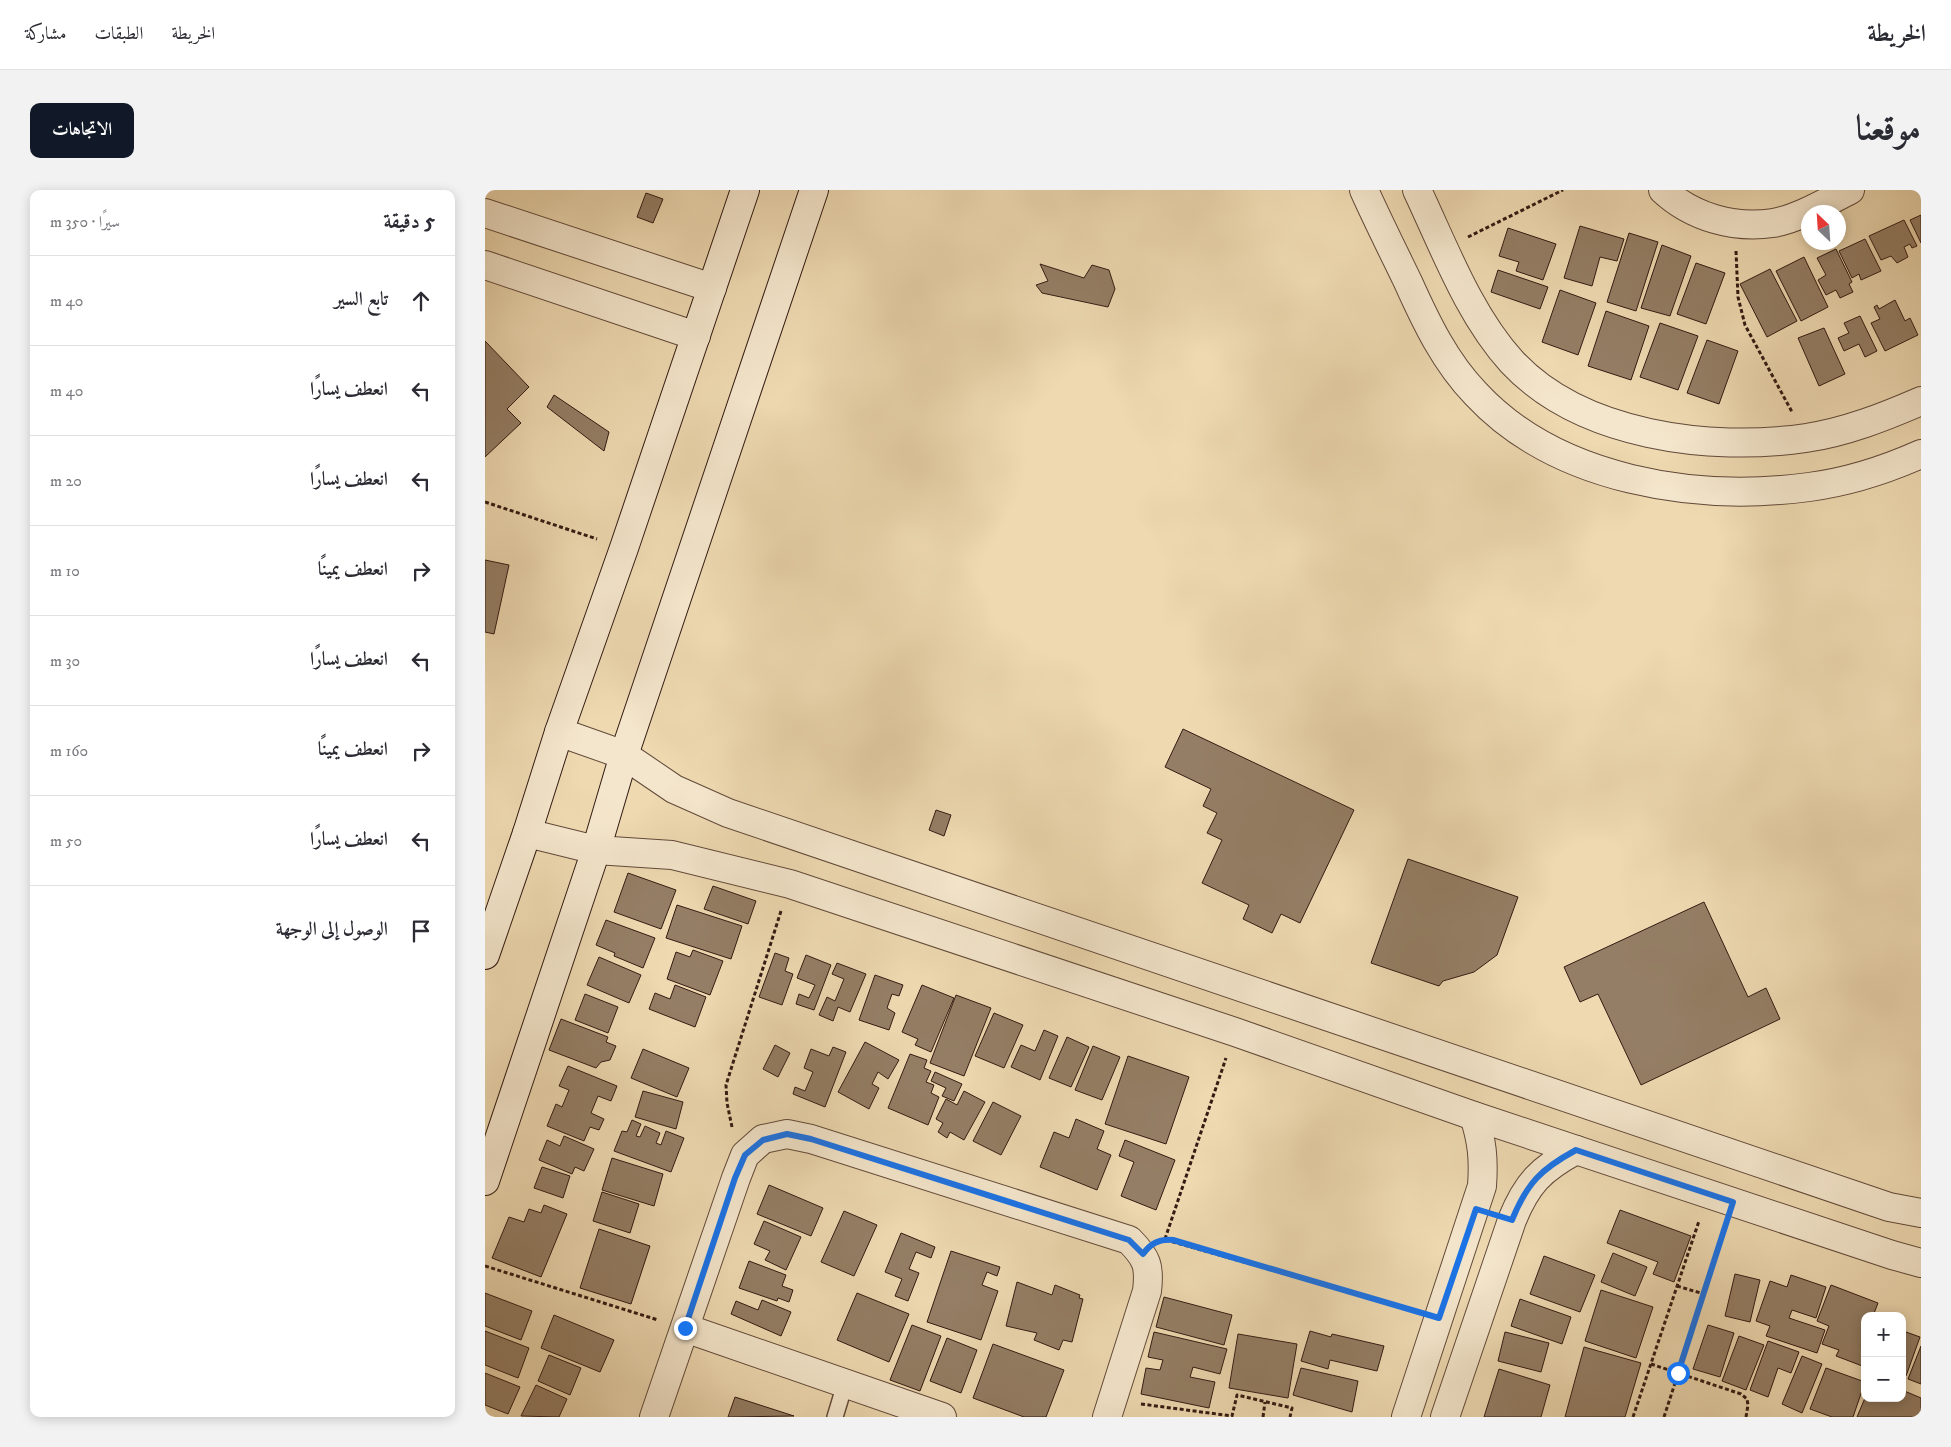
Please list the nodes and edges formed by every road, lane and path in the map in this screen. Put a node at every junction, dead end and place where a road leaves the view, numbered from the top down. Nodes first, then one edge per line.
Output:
1 (745, 190) edge
2 (813, 190) edge
3 (1364, 190) edge
4 (1417, 190) edge
5 (1563, 190) edge
6 (1663, 190) edge
7 (1850, 190) edge
8 (485, 213) edge
9 (1735, 223) junction
10 (1445, 249) junction
11 (485, 265) edge
12 (712, 288) junction
13 (696, 336) junction
14 (1921, 401) edge
15 (1807, 438) junction
16 (1921, 454) edge
17 (485, 502) edge
18 (624, 548) junction
19 (559, 732) junction
20 (624, 755) junction
21 (527, 833) junction
22 (596, 850) junction
23 (790, 884) junction
24 (485, 955) edge
25 (1235, 1032) junction
26 (1474, 1116) junction
27 (1576, 1150) junction
28 (745, 1155) junction
29 (485, 1181) edge
30 (1708, 1194) junction
31 (1733, 1202) junction
32 (1476, 1209) junction
33 (1921, 1213) edge
34 (1512, 1220) junction
35 (1154, 1246) junction
36 (1921, 1263) edge
37 (485, 1266) edge
38 (1677, 1286) junction
39 (1703, 1294) junction
40 (1439, 1318) junction
41 (685, 1328) junction
42 (1651, 1364) junction
43 (1678, 1373) junction
44 (845, 1384) junction
45 (1265, 1402) junction
46 (1110, 1409) edge
47 (654, 1417) edge
48 (835, 1417) edge
49 (942, 1417) edge
50 (1263, 1417) edge
51 (1290, 1417) edge
52 (1406, 1417) edge
53 (1445, 1417) edge
54 (1633, 1417) edge
55 (1664, 1417) edge
56 (1746, 1417) edge

1 - 12 street
2 - 20 street
3 - 16 street
4 - 10 street
5 - 10 path
6 - 9 street
7 - 9 street
8 - 12 street
9 - 15 path
10 - 15 street
11 - 13 street
12 - 13 street
13 - 18 street
14 - 15 street
17 - 18 path
18 - 19 street
19 - 20 street
19 - 21 street
20 - 22 street
20 - 33 street
21 - 22 street
21 - 24 street
22 - 23 street
22 - 29 street
23 - 25 street
23 - 28 path
25 - 26 street
25 - 35 path
26 - 27 street
26 - 32 street
27 - 30 street
27 - 34 street
28 - 35 street
28 - 41 street
30 - 31 street
30 - 38 path
31 - 36 street
31 - 39 path
32 - 34 street
32 - 40 street
34 - 53 street
35 - 40 path
35 - 46 street
37 - 41 path
38 - 39 path
38 - 42 path
39 - 43 path
40 - 52 street
41 - 44 street
41 - 47 street
42 - 43 path
42 - 54 path
43 - 55 path
43 - 56 path
44 - 48 lane
44 - 49 street
45 - 46 path
45 - 50 path
45 - 51 path

